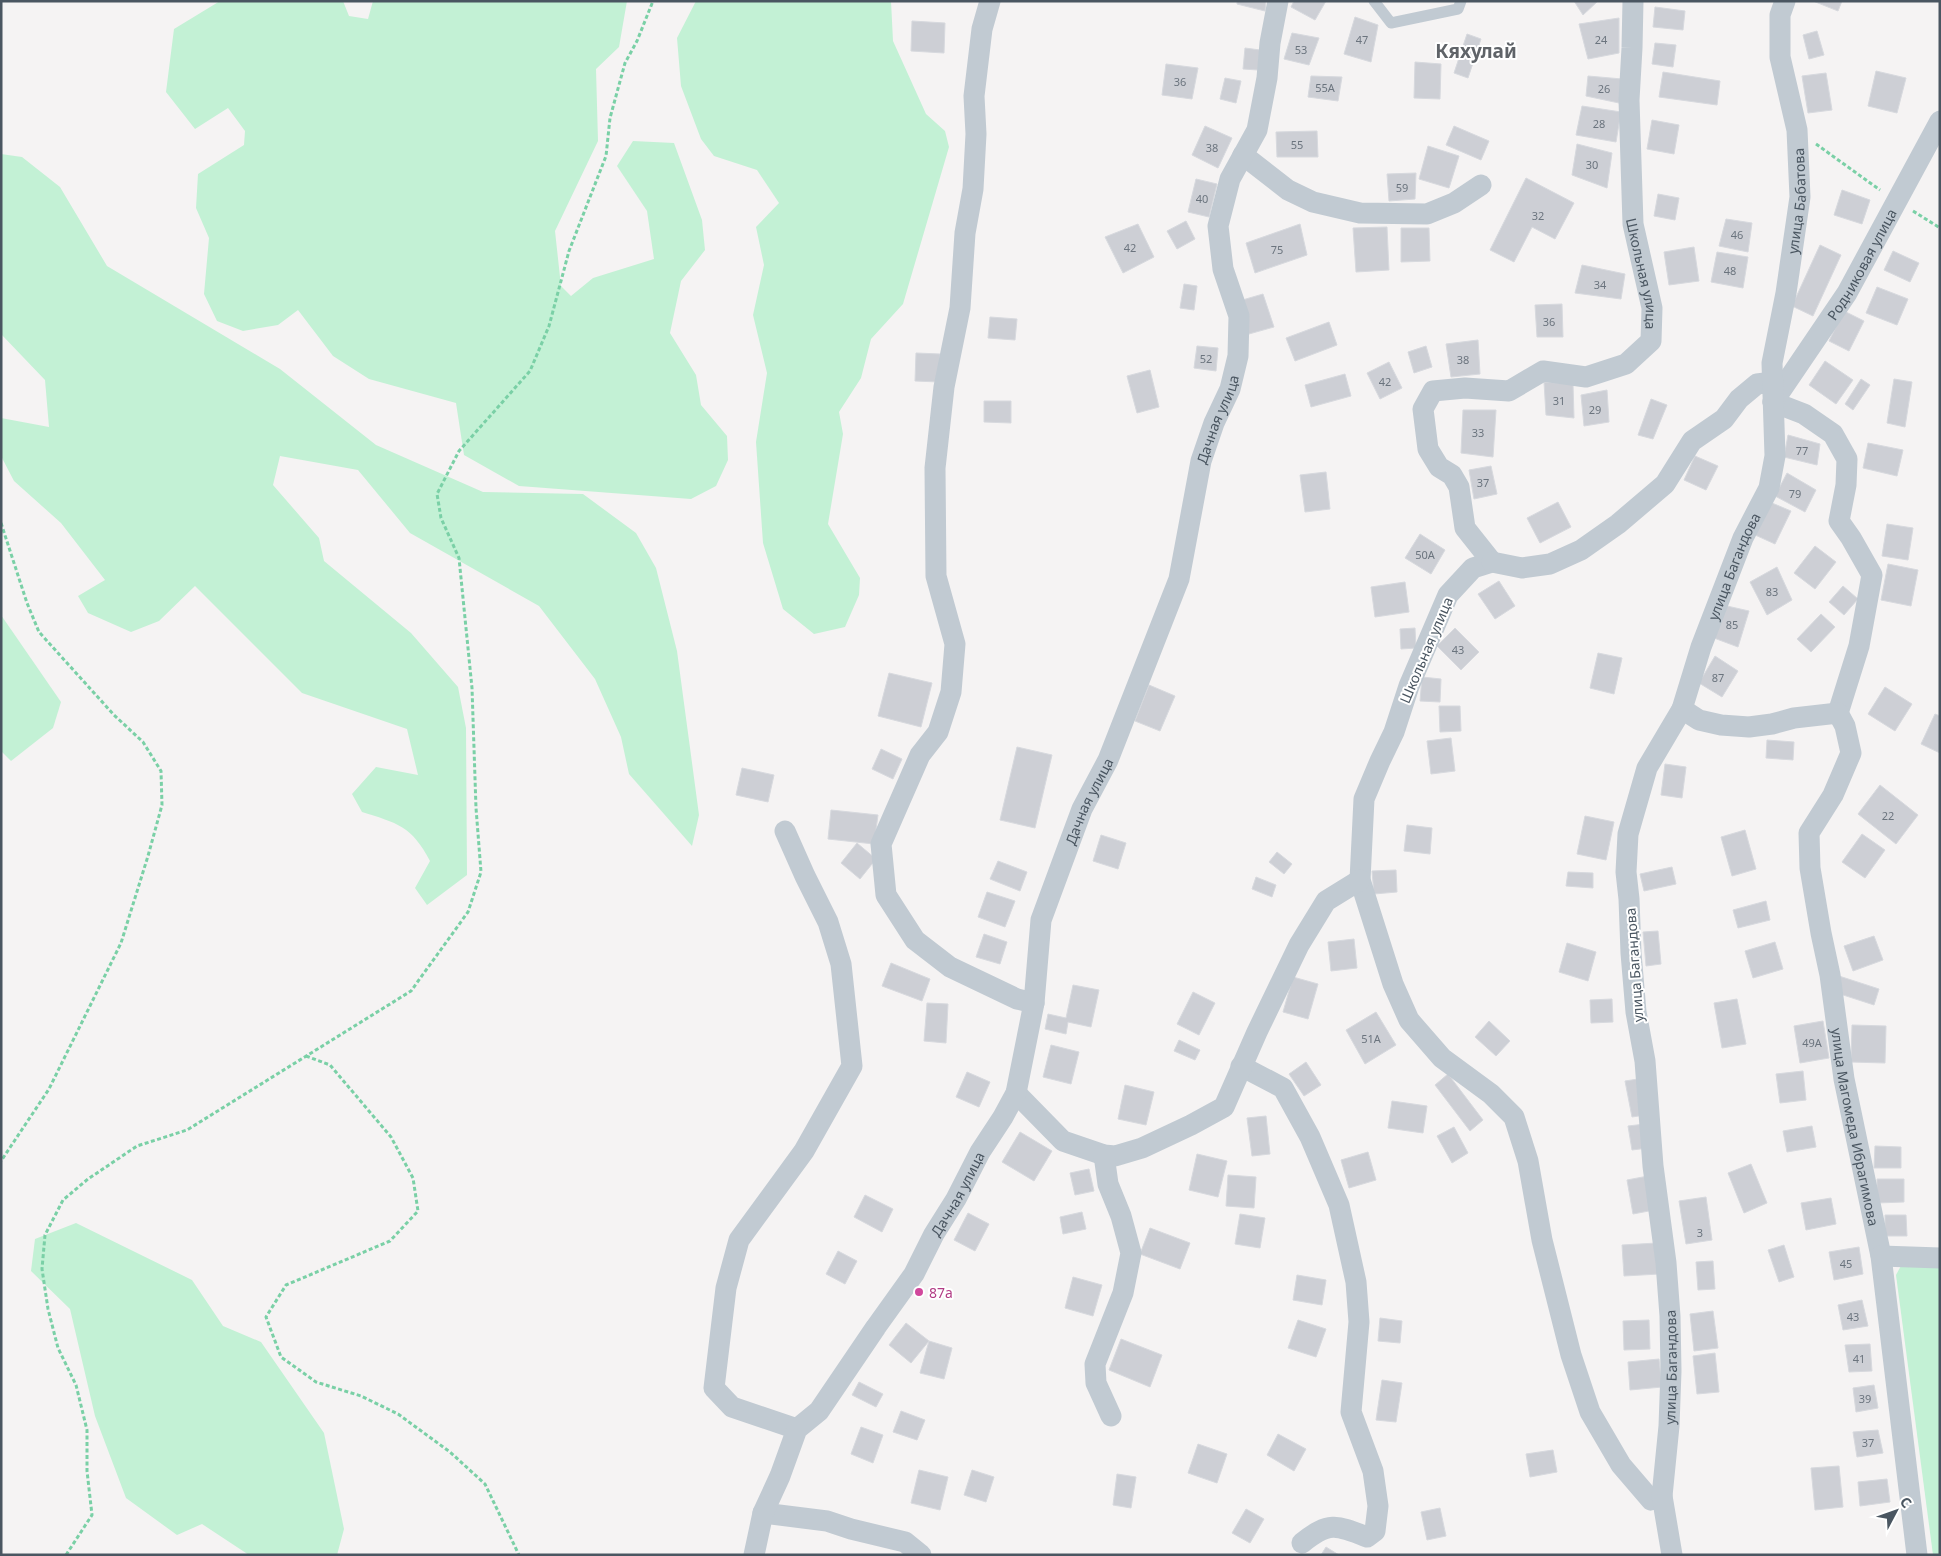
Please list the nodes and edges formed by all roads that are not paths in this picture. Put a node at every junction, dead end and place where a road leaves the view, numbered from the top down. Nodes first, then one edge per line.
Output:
1 (990, 1) edge
2 (1278, 1) edge
3 (1374, 1) edge
4 (1461, 1) edge
5 (1633, 1) edge
6 (1785, 1) edge
7 (1940, 120) edge
8 (1243, 155) junction
9 (1481, 185) dead end
10 (1773, 392) junction
11 (1492, 562) junction
12 (1682, 709) junction
13 (1838, 713) junction
14 (785, 831) dead end
15 (1360, 880) junction
16 (1034, 1003) junction
17 (1241, 1066) junction
18 (1016, 1093) junction
19 (1104, 1155) junction
20 (1881, 1256) junction
21 (1940, 1258) edge
22 (1111, 1416) dead end
23 (797, 1429) junction
24 (1662, 1496) junction
25 (763, 1513) junction
26 (1302, 1543) dead end
27 (754, 1555) edge
28 (921, 1555) edge
29 (1672, 1555) edge
30 (1916, 1555) edge

1 - 16 street
2 - 8 street, Дачная улица
3 - 4 lane
5 - 11 street, Школьная улица
6 - 10 street, улица Бабатова
7 - 10 street, Родниковая улица
8 - 9 street
8 - 16 street, Дачная улица
10 - 11 street
10 - 12 street, улица Багандова
10 - 13 street
11 - 15 street, Школьная улица
12 - 13 street
12 - 24 street, улица Багандова
13 - 20 street, улица Магомеда Ибрагимова
14 - 23 street
15 - 17 street
15 - 24 street
16 - 18 street, Дачная улица
17 - 19 street
17 - 26 street
18 - 19 street
18 - 23 street, Дачная улица
19 - 22 street
20 - 21 street
20 - 30 street, улица Магомеда Ибрагимова
23 - 25 street
24 - 29 street, улица Багандова
25 - 27 street
25 - 28 street

